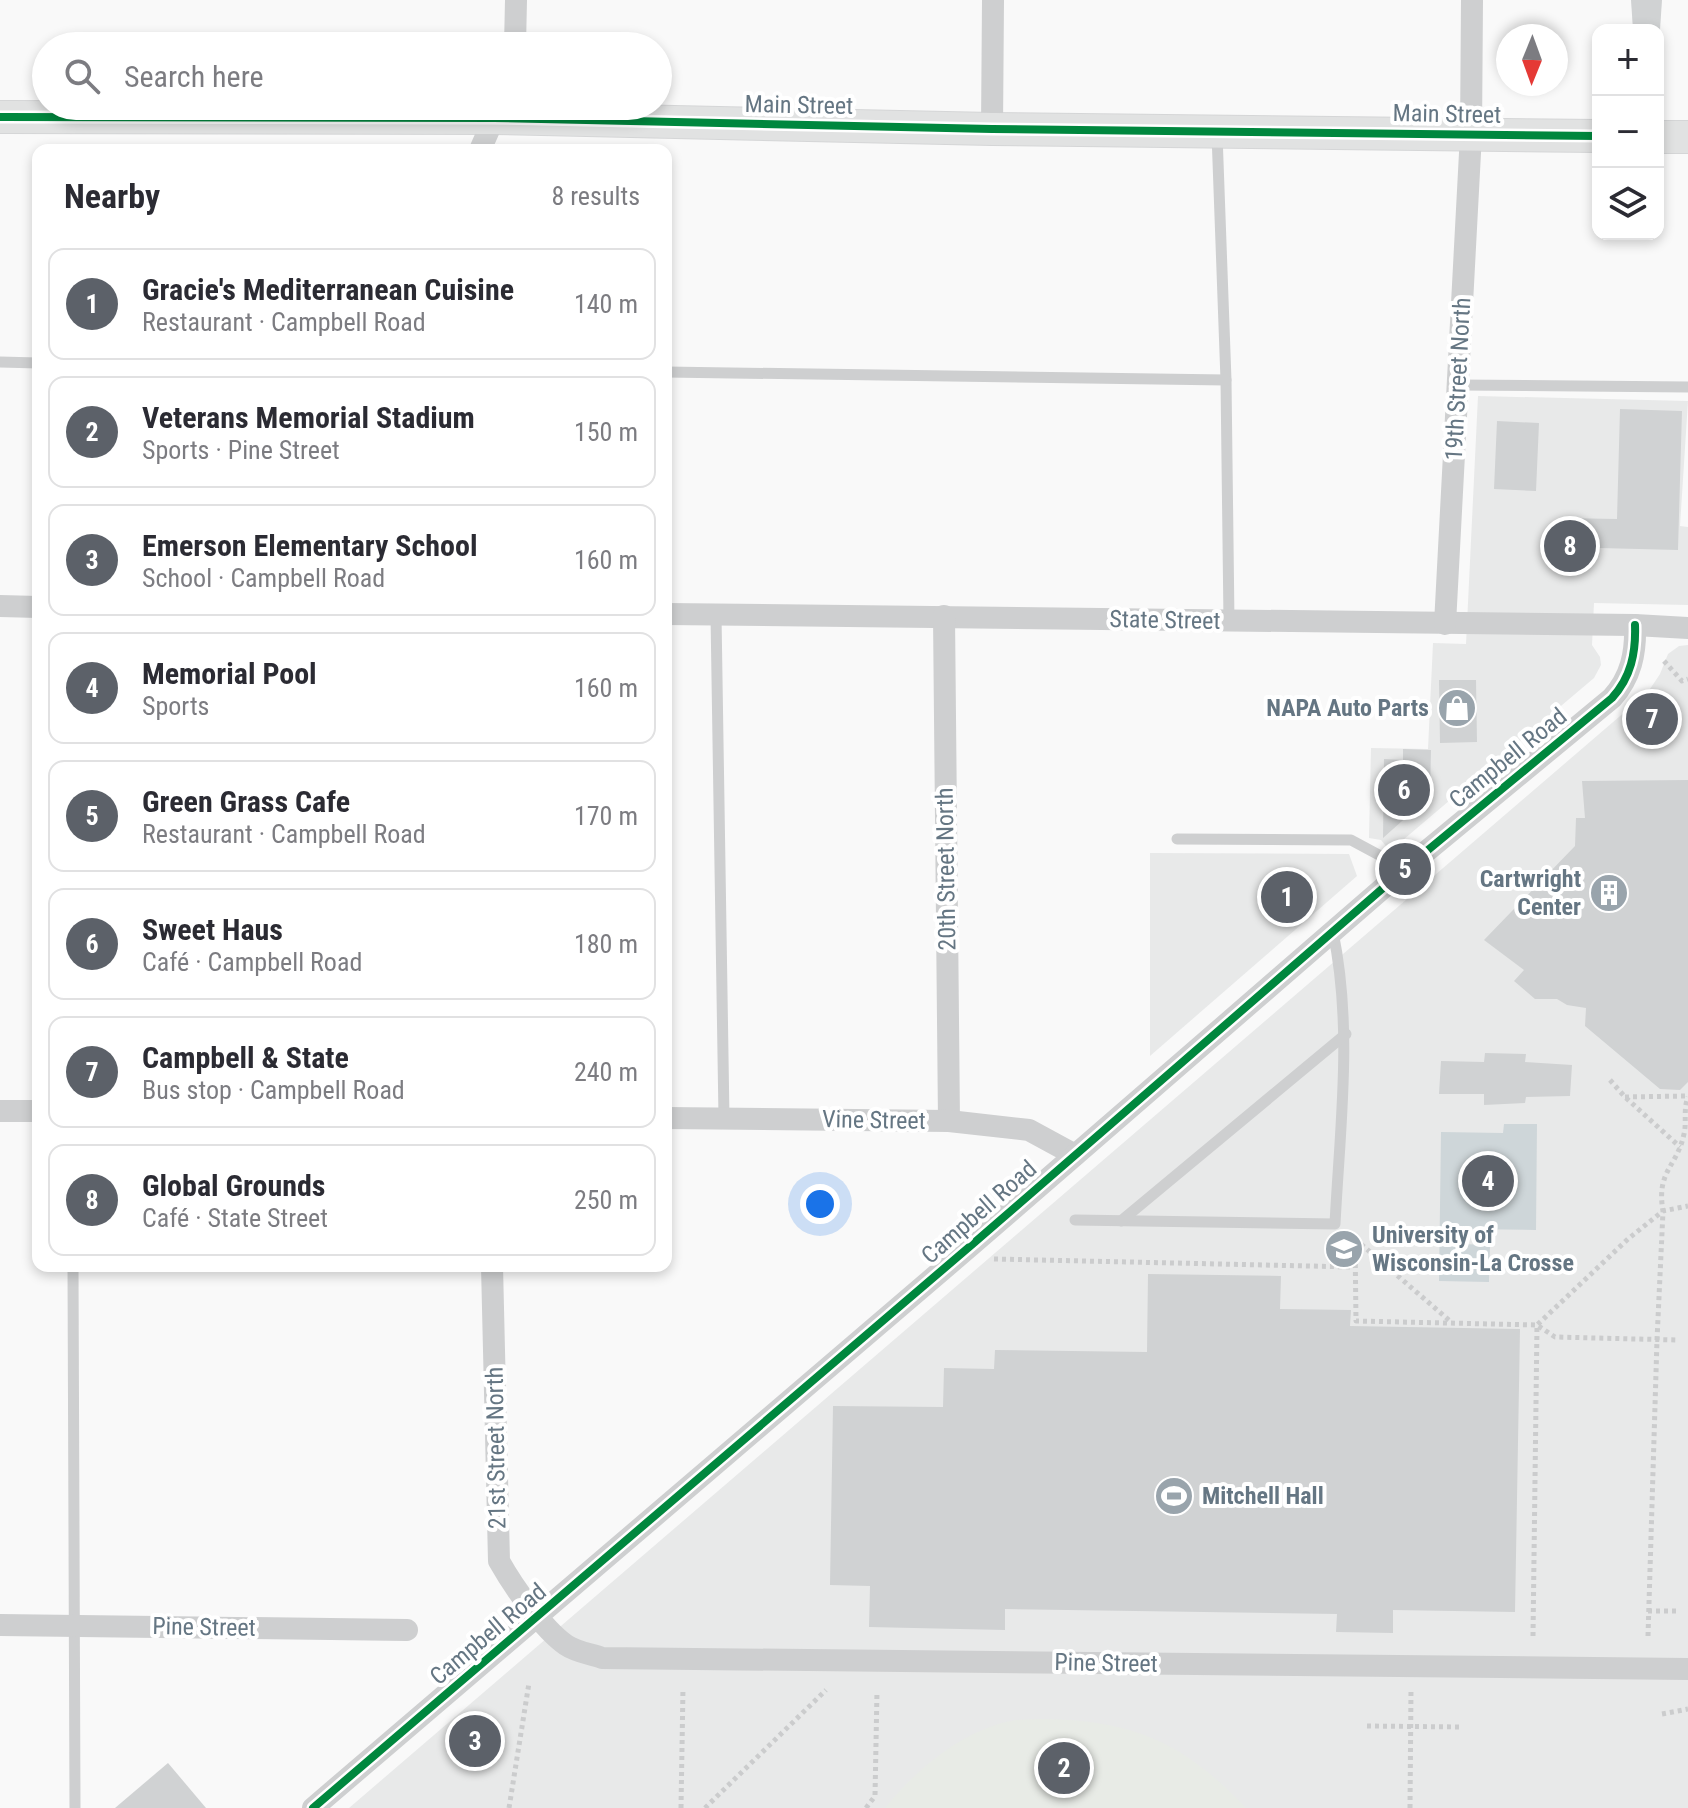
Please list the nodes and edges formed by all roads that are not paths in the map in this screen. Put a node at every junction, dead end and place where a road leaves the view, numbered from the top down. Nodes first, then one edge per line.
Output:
1 (516, 0) edge
2 (993, 0) edge
3 (1472, 0) edge
4 (515, 32) edge
5 (0, 117) edge
6 (32, 117) edge
7 (672, 118) edge
8 (493, 120) edge
9 (992, 129) junction
10 (1217, 132) junction
11 (1471, 134) junction
12 (1592, 136) edge
13 (1664, 137) edge
14 (1688, 137) edge
15 (483, 144) edge
16 (0, 362) edge
17 (32, 363) edge
18 (672, 372) edge
19 (1226, 380) junction
20 (1458, 385) junction
21 (1688, 387) edge
22 (0, 606) edge
23 (32, 607) edge
24 (672, 614) edge
25 (716, 615) junction
26 (944, 616) junction
27 (1229, 621) junction
28 (1445, 624) junction
29 (1635, 625) junction
30 (1688, 626) edge
31 (1177, 839) dead end
32 (1405, 869) junction
33 (1333, 932) junction
34 (1346, 1034) junction
35 (0, 1111) edge
36 (32, 1111) edge
37 (672, 1118) edge
38 (724, 1118) junction
39 (949, 1121) junction
40 (1075, 1155) junction
41 (1075, 1220) dead end
42 (1121, 1221) junction
43 (73, 1272) edge
44 (492, 1272) edge
45 (538, 1617) junction
46 (0, 1625) edge
47 (75, 1625) junction
48 (407, 1630) dead end
49 (1688, 1669) edge
50 (75, 1808) edge
51 (313, 1808) edge

1 - 4 street
2 - 9 street
3 - 11 street, 19th Street North
5 - 6 street, Main Street
7 - 9 street, Main Street
8 - 15 street
9 - 10 street, Main Street
10 - 11 street, Main Street
10 - 19 lane
11 - 12 street, Main Street
11 - 20 street, 19th Street North
13 - 14 street
16 - 17 lane
18 - 19 lane
19 - 27 lane
20 - 21 lane
20 - 28 street, 19th Street North
22 - 23 street
24 - 25 street, State Street
25 - 26 street, State Street
25 - 38 lane
26 - 27 street, State Street
26 - 39 street, 20th Street North
27 - 28 street, State Street
28 - 29 street, State Street
29 - 30 street, State Street
29 - 32 street, Campbell Road
31 - 32 lane
32 - 33 street, Campbell Road
33 - 34 lane
33 - 40 street, Campbell Road
34 - 42 lane
34 - 42 lane
35 - 36 street
37 - 38 street, Vine Street
38 - 39 street, Vine Street
39 - 40 street, Vine Street
40 - 45 street, Campbell Road
41 - 42 lane
43 - 47 lane
44 - 45 street, 21st Street North
45 - 49 street, Pine Street
45 - 51 street, Campbell Road
46 - 47 street, Pine Street
47 - 48 street, Pine Street
47 - 50 lane

